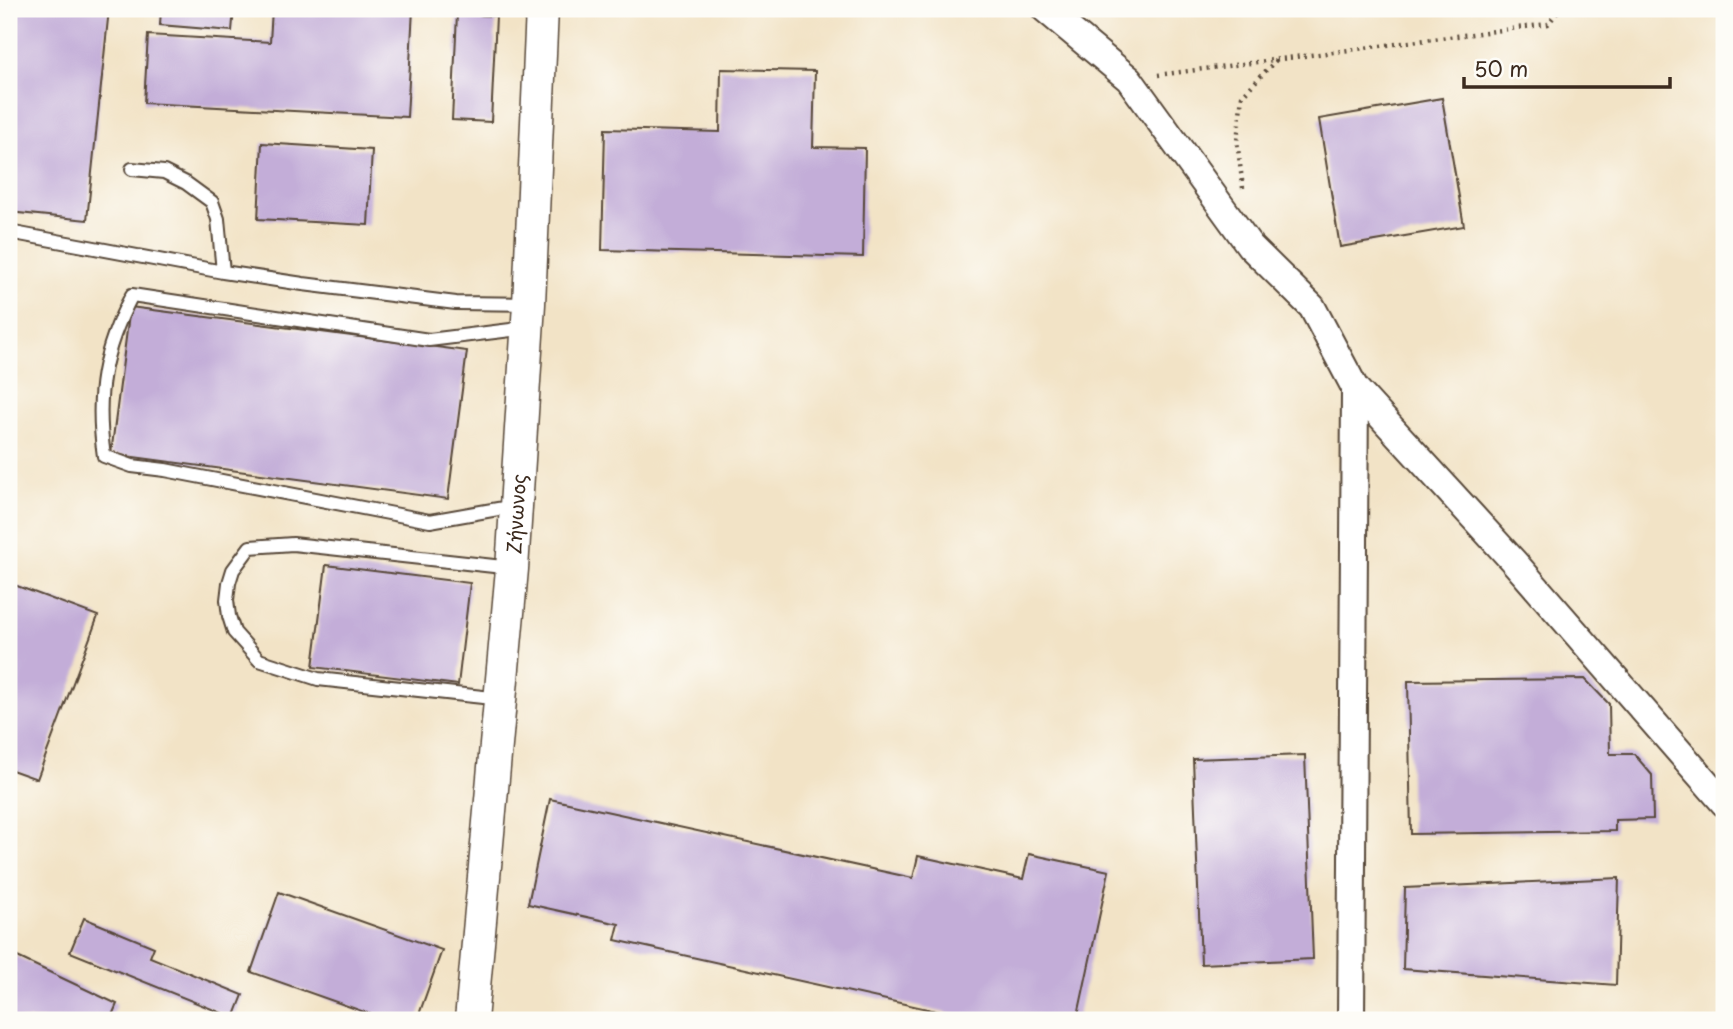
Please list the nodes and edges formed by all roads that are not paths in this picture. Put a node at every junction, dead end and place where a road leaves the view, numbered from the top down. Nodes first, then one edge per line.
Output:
1 (542, 9) edge
2 (1045, 9) edge
3 (132, 169) dead end
4 (9, 232) edge
5 (223, 272) junction
6 (528, 316) junction
7 (1355, 388) junction
8 (515, 506) junction
9 (512, 569) junction
10 (502, 699) junction
11 (1724, 803) edge
12 (471, 1020) edge
13 (1351, 1020) edge

1 - 6 street, Ζήνωνος
2 - 7 street
3 - 5 lane
4 - 5 lane
5 - 6 lane
6 - 8 street, Ζήνωνος
6 - 8 lane
7 - 11 street
7 - 13 street
8 - 9 street, Ζήνωνος
9 - 10 street, Ζήνωνος
9 - 10 lane
10 - 12 street, Ζήνωνος

